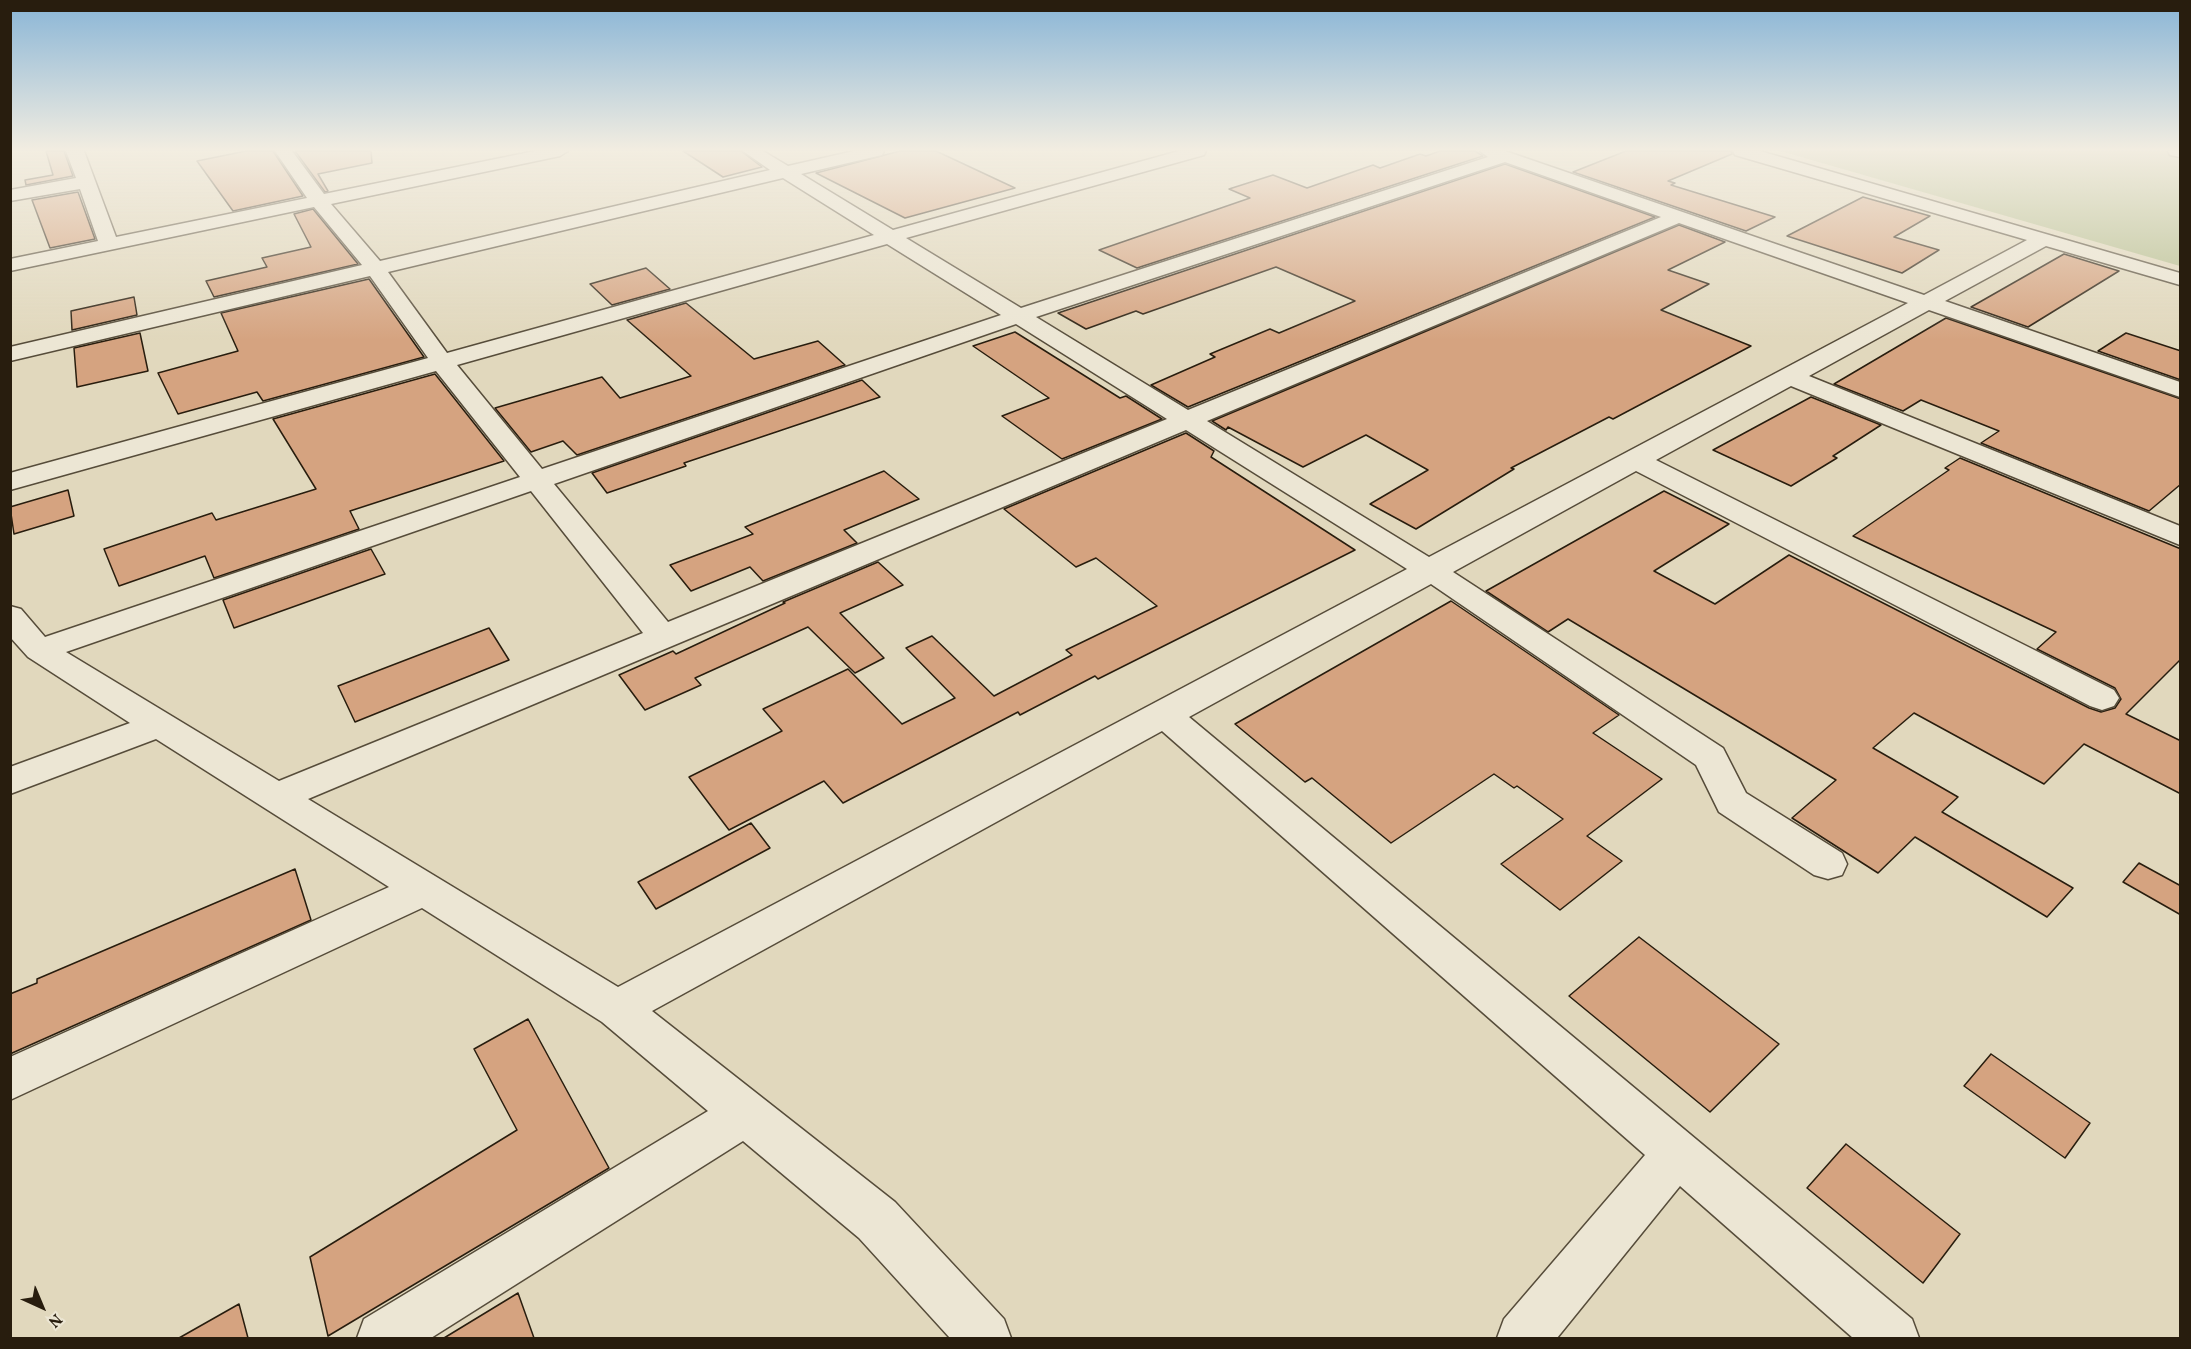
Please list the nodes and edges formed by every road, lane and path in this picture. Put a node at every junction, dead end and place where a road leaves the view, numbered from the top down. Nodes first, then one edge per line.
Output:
1 (98, 214) edge
2 (256, 214) edge
3 (330, 214) edge
4 (606, 214) edge
5 (854, 214) edge
6 (969, 214) edge
7 (1318, 214) edge
8 (1669, 214) edge
9 (1958, 214) edge
10 (1678, 217) junction
11 (889, 236) junction
12 (2044, 239) junction
13 (109, 244) junction
14 (10, 265) edge
15 (375, 268) junction
16 (2181, 279) edge
17 (1926, 303) junction
18 (1018, 315) junction
19 (10, 354) edge
20 (442, 362) junction
21 (1789, 377) junction
22 (2181, 390) edge
23 (1186, 420) junction
24 (1635, 460) junction
25 (539, 479) junction
26 (10, 482) edge
27 (2181, 536) edge
28 (1431, 570) junction
29 (10, 616) edge
30 (663, 637) junction
31 (39, 650) junction
32 (2102, 698) dead end
33 (1164, 714) junction
34 (159, 725) junction
35 (10, 781) edge
36 (276, 797) junction
37 (1828, 864) dead end
38 (424, 889) junction
39 (616, 1009) junction
40 (10, 1079) edge
41 (746, 1113) junction
42 (1677, 1153) junction
43 (383, 1338) edge
44 (985, 1338) edge
45 (1523, 1338) edge
46 (1893, 1338) edge

1 - 13 street
2 - 13 street
3 - 15 street
4 - 15 street
5 - 11 street
6 - 11 street
7 - 18 street
8 - 10 street
9 - 12 street
10 - 17 street
10 - 23 street
11 - 18 street
11 - 20 street
12 - 16 street
12 - 17 street
13 - 14 street
15 - 19 street
15 - 20 street
17 - 21 street
17 - 22 street
18 - 23 street
18 - 25 street
20 - 25 street
20 - 26 street
21 - 24 street
21 - 27 street
23 - 28 street
23 - 30 street
24 - 28 street
24 - 32 street
25 - 30 street
25 - 31 street
28 - 33 street
28 - 37 street
29 - 31 street
30 - 36 street
31 - 34 street
33 - 39 street
33 - 42 street
34 - 35 street
34 - 36 street
36 - 38 street
38 - 39 street
38 - 40 street
39 - 41 street
41 - 43 street
41 - 44 street
42 - 45 street
42 - 46 street

